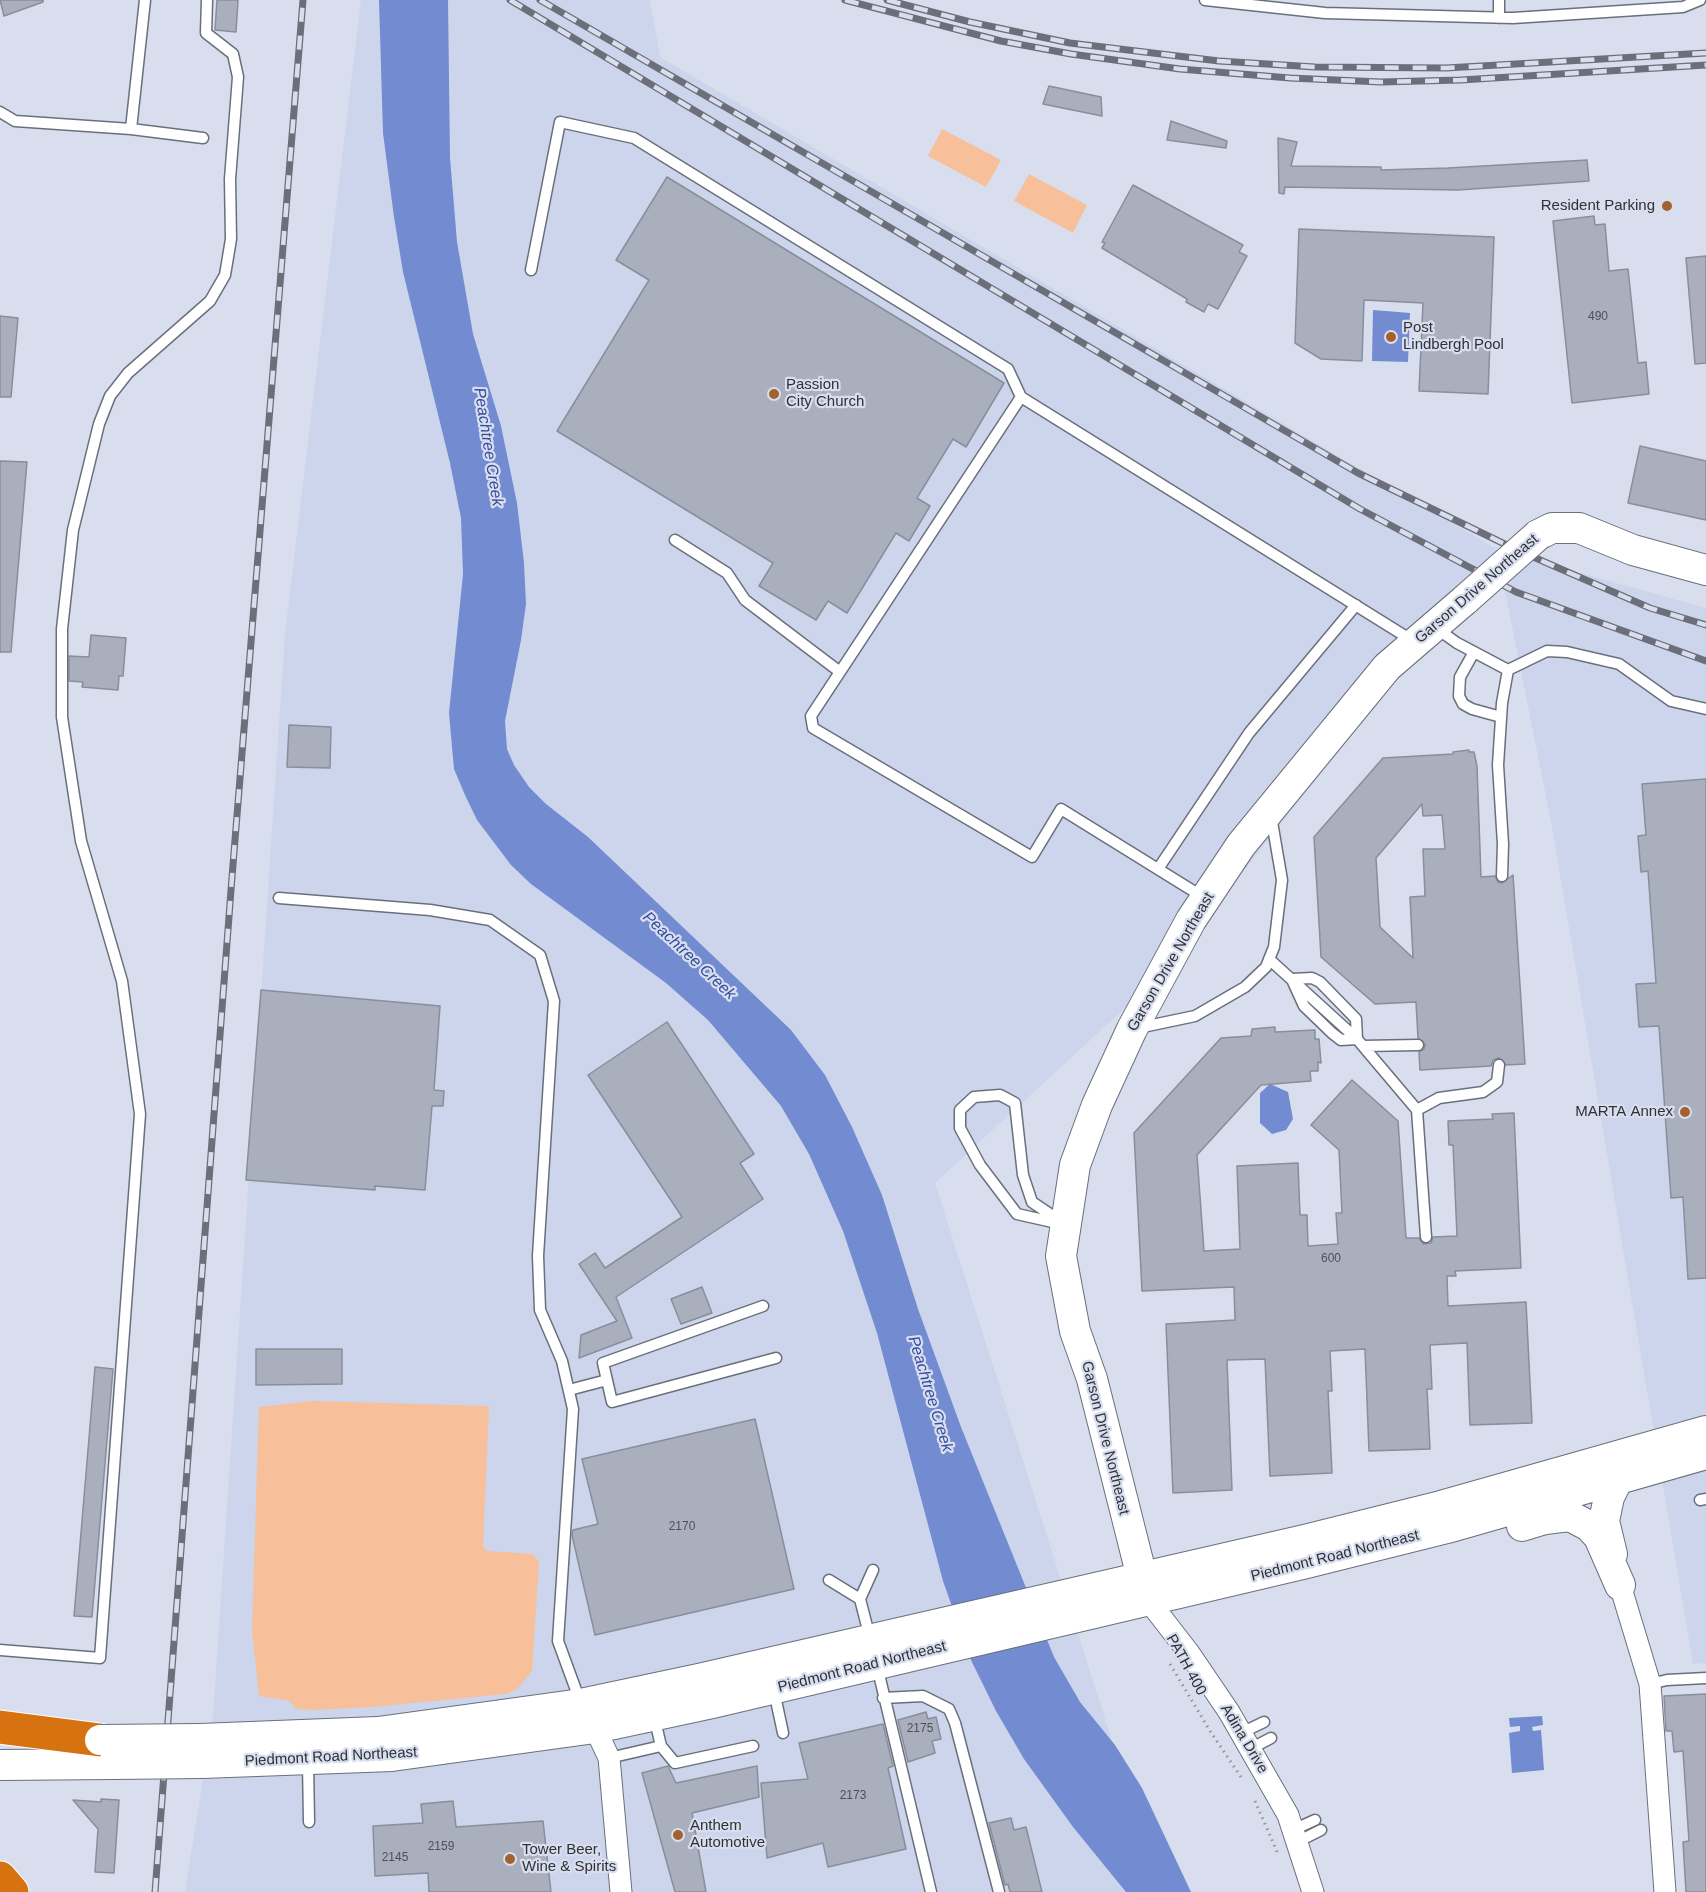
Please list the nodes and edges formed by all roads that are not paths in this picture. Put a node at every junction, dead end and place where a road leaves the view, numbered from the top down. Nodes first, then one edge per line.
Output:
1 (145, 0) edge
2 (207, 0) edge
3 (1205, 0) edge
4 (1499, 0) edge
5 (1700, 0) edge
6 (1259, 3) edge
7 (1499, 18) junction
8 (0, 112) edge
9 (130, 129) junction
10 (203, 138) dead end
11 (531, 270) dead end
12 (1021, 397) junction
13 (675, 540) dead end
14 (1706, 570) edge
15 (1356, 605) junction
16 (1425, 634) junction
17 (1474, 652) junction
18 (1508, 670) junction
19 (840, 672) junction
20 (1706, 709) edge
21 (1501, 717) junction
22 (1270, 811) junction
23 (1158, 869) junction
24 (1502, 876) dead end
25 (279, 898) dead end
26 (1206, 898) junction
27 (1269, 959) junction
28 (1292, 979) junction
29 (1132, 1029) junction
30 (1360, 1042) junction
31 (1418, 1045) dead end
32 (1499, 1065) dead end
33 (1417, 1110) junction
34 (1066, 1225) junction
35 (1426, 1237) dead end
36 (763, 1306) dead end
37 (776, 1358) dead end
38 (607, 1380) junction
39 (569, 1390) junction
40 (1706, 1431) edge
41 (1706, 1454) edge
42 (1618, 1479) junction
43 (1370, 1547) junction
44 (873, 1570) dead end
45 (829, 1580) dead end
46 (1620, 1586) junction
47 (1145, 1589) junction
48 (861, 1599) junction
49 (0, 1650) edge
50 (873, 1651) junction
51 (1706, 1678) edge
52 (1650, 1684) junction
53 (774, 1688) junction
54 (883, 1698) junction
55 (654, 1715) junction
56 (588, 1716) junction
57 (1264, 1722) dead end
58 (0, 1727) edge
59 (783, 1733) dead end
60 (1271, 1738) dead end
61 (0, 1741) edge
62 (1245, 1741) junction
63 (661, 1746) junction
64 (753, 1746) dead end
65 (201, 1751) junction
66 (106, 1752) junction
67 (609, 1758) junction
68 (308, 1759) junction
69 (0, 1765) edge
70 (309, 1822) dead end
71 (1318, 1825) dead end
72 (1295, 1836) junction
73 (0, 1878) edge
74 (12, 1892) edge
75 (621, 1892) edge
76 (931, 1892) edge
77 (999, 1892) edge
78 (1313, 1892) edge
79 (1665, 1892) edge

1 - 9 lane
2 - 49 lane
3 - 6 lane
4 - 7 lane
5 - 7 lane
6 - 7 lane
8 - 9 lane
9 - 10 lane
11 - 12 lane
12 - 15 lane
12 - 19 lane
13 - 19 lane
14 - 16 main road, Garson Drive Northeast, bridge
15 - 16 lane
15 - 23 lane
16 - 17 lane
16 - 22 main road, Garson Drive Northeast
17 - 18 lane
17 - 21 lane
18 - 20 lane
18 - 21 lane
19 - 23 lane
21 - 24 lane
22 - 26 main road, Garson Drive Northeast
22 - 27 lane
23 - 26 lane
25 - 39 lane
26 - 29 main road, Garson Drive Northeast
27 - 28 lane
27 - 29 lane
28 - 30 lane
28 - 30 lane
29 - 34 main road, Garson Drive Northeast
30 - 31 lane
30 - 33 lane
32 - 33 lane
33 - 35 lane
34 - 34 lane
34 - 47 main road, Garson Drive Northeast
36 - 38 lane
37 - 38 lane
38 - 39 lane
39 - 56 lane
40 - 47 main road, Piedmont Road Northeast
41 - 42 main road, Piedmont Road Northeast
42 - 43 main road, Piedmont Road Northeast
42 - 46 main road
43 - 46 main road
43 - 47 main road, Piedmont Road Northeast
44 - 48 lane
45 - 48 lane
46 - 52 street
47 - 50 main road, Piedmont Road Northeast
47 - 62 street, Adina Drive
48 - 50 lane
50 - 53 main road, Piedmont Road Northeast
50 - 54 lane
50 - 56 main road, Piedmont Road Northeast
51 - 52 lane
52 - 79 street
53 - 55 main road, Piedmont Road Northeast
53 - 59 lane
54 - 76 lane
54 - 77 lane
55 - 56 main road, Piedmont Road Northeast
55 - 63 lane
56 - 65 main road, Piedmont Road Northeast
56 - 67 street
56 - 68 main road, Piedmont Road Northeast
57 - 62 lane
58 - 66 highway
60 - 62 lane
61 - 66 main road, Piedmont Road Northeast
62 - 72 street, Adina Drive
63 - 64 lane
63 - 67 lane
65 - 66 main road, Piedmont Road Northeast, bridge
65 - 68 main road, Piedmont Road Northeast
66 - 69 main road, Piedmont Road Northeast
67 - 75 street
68 - 70 lane
71 - 72 lane
72 - 78 street, Adina Drive
73 - 74 highway

